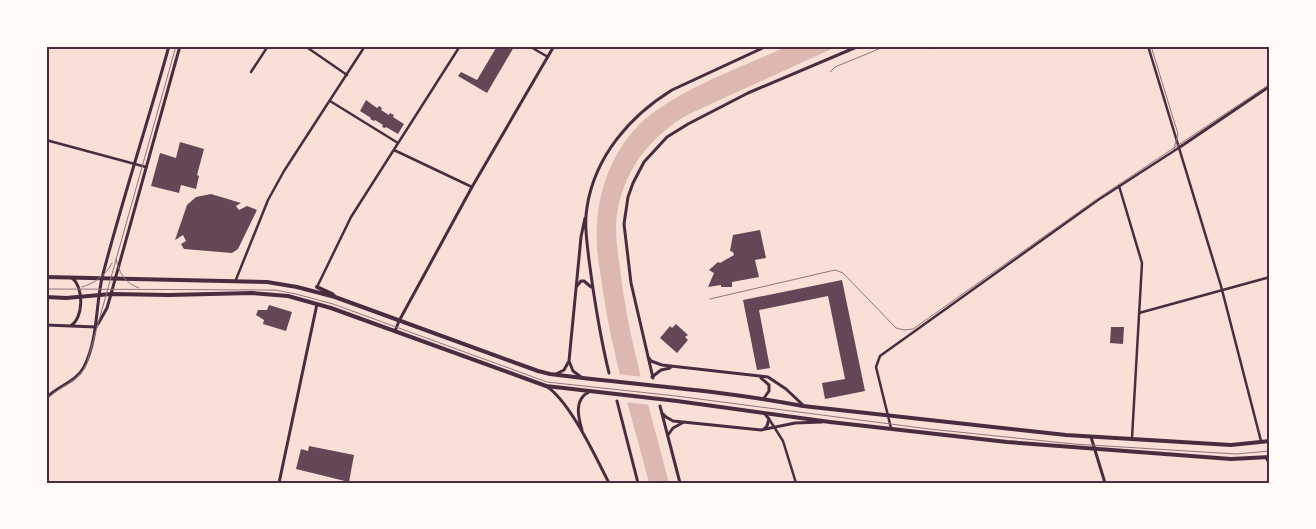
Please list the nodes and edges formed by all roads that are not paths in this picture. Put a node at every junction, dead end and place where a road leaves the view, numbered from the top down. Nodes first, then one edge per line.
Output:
1 (169, 46) edge
2 (180, 46) edge
3 (268, 46) edge
4 (305, 46) edge
5 (365, 46) edge
6 (460, 46) edge
7 (529, 46) edge
8 (554, 46) edge
9 (767, 46) edge
10 (859, 46) edge
11 (1148, 46) edge
12 (548, 57) junction
13 (251, 72) dead end
14 (347, 75) junction
15 (1270, 86) edge
16 (330, 101) junction
17 (46, 140) edge
18 (398, 143) junction
19 (1180, 147) junction
20 (394, 150) junction
21 (134, 163) junction
22 (146, 167) junction
23 (1119, 186) junction
24 (472, 187) junction
25 (587, 207) junction
26 (46, 277) edge
27 (1270, 277) edge
28 (71, 278) junction
29 (102, 279) junction
30 (114, 279) junction
31 (235, 282) junction
32 (317, 287) joint
33 (577, 287) junction
34 (592, 289) junction
35 (1222, 290) junction
36 (111, 294) junction
37 (99, 296) junction
38 (46, 297) edge
39 (80, 297) junction
40 (335, 298) junction
41 (318, 304) junction
42 (1139, 313) junction
43 (399, 321) junction
44 (46, 325) edge
45 (70, 326) junction
46 (96, 327) junction
47 (395, 332) junction
48 (646, 355) junction
49 (570, 361) junction
50 (673, 367) junction
51 (609, 373) dead end
52 (555, 374) junction
53 (758, 376) junction
54 (581, 377) junction
55 (546, 386) junction
56 (593, 391) junction
57 (46, 398) edge
58 (764, 398) junction
59 (617, 401) dead end
60 (660, 406) dead end
61 (803, 406) junction
62 (760, 412) junction
63 (662, 413) junction
64 (889, 415) junction
65 (769, 419) junction
66 (685, 422) junction
67 (830, 422) junction
68 (775, 428) junction
69 (892, 428) junction
70 (762, 430) junction
71 (583, 433) junction
72 (1091, 436) junction
73 (668, 437) junction
74 (1132, 439) junction
75 (1270, 441) edge
76 (1261, 443) junction
77 (1095, 450) junction
78 (1268, 458) edge
79 (1270, 465) edge
80 (279, 483) edge
81 (609, 483) edge
82 (638, 483) edge
83 (680, 483) edge
84 (796, 483) edge
85 (1105, 483) edge

1 - 21 main road
2 - 22 main road
3 - 13 street
4 - 14 street
5 - 14 street
6 - 18 street
7 - 12 street
8 - 12 main road
9 - 25 main road
10 - 48 main road
11 - 19 street
12 - 24 main road
14 - 16 street
15 - 19 main road
16 - 18 street
16 - 31 street
17 - 21 street
18 - 20 street
19 - 23 street
19 - 35 street
20 - 24 street
20 - 32 street
21 - 22 street
21 - 29 main road
22 - 30 main road
23 - 42 street
23 - 64 street
24 - 43 main road
25 - 33 main road
25 - 34 main road
26 - 28 main road
27 - 35 street
28 - 29 main road
28 - 39 main road
29 - 30 main road
29 - 37 main road
30 - 31 main road
30 - 36 main road
31 - 40 main road
32 - 40 main road
33 - 34 main road
33 - 49 main road
34 - 51 main road
35 - 42 street
35 - 76 street
36 - 37 main road
36 - 41 main road
36 - 46 main road
37 - 39 main road
37 - 46 main road
38 - 39 main road
39 - 45 main road
40 - 43 main road
41 - 47 main road
41 - 80 main road
42 - 74 street
43 - 47 main road
43 - 52 main road
44 - 45 main road
45 - 46 main road
46 - 57 main road
47 - 55 main road
48 - 50 main road
48 - 50 main road
49 - 52 main road
49 - 54 main road
50 - 53 main road
52 - 54 main road
53 - 58 main road
53 - 61 main road
54 - 58 main road
55 - 56 main road
55 - 71 main road
56 - 62 main road
56 - 71 main road
58 - 61 main road
59 - 82 main road
60 - 63 main road
61 - 64 main road
62 - 65 main road
62 - 67 main road
63 - 66 main road
63 - 73 main road
64 - 69 street
64 - 72 main road
65 - 68 street
65 - 70 main road
66 - 70 main road
66 - 73 main road
67 - 68 main road
67 - 69 main road
68 - 70 main road
68 - 84 street
69 - 77 main road
71 - 81 main road
72 - 74 main road
72 - 77 main road
73 - 83 main road
74 - 76 main road
75 - 76 main road
77 - 78 main road
77 - 85 main road
78 - 79 street

